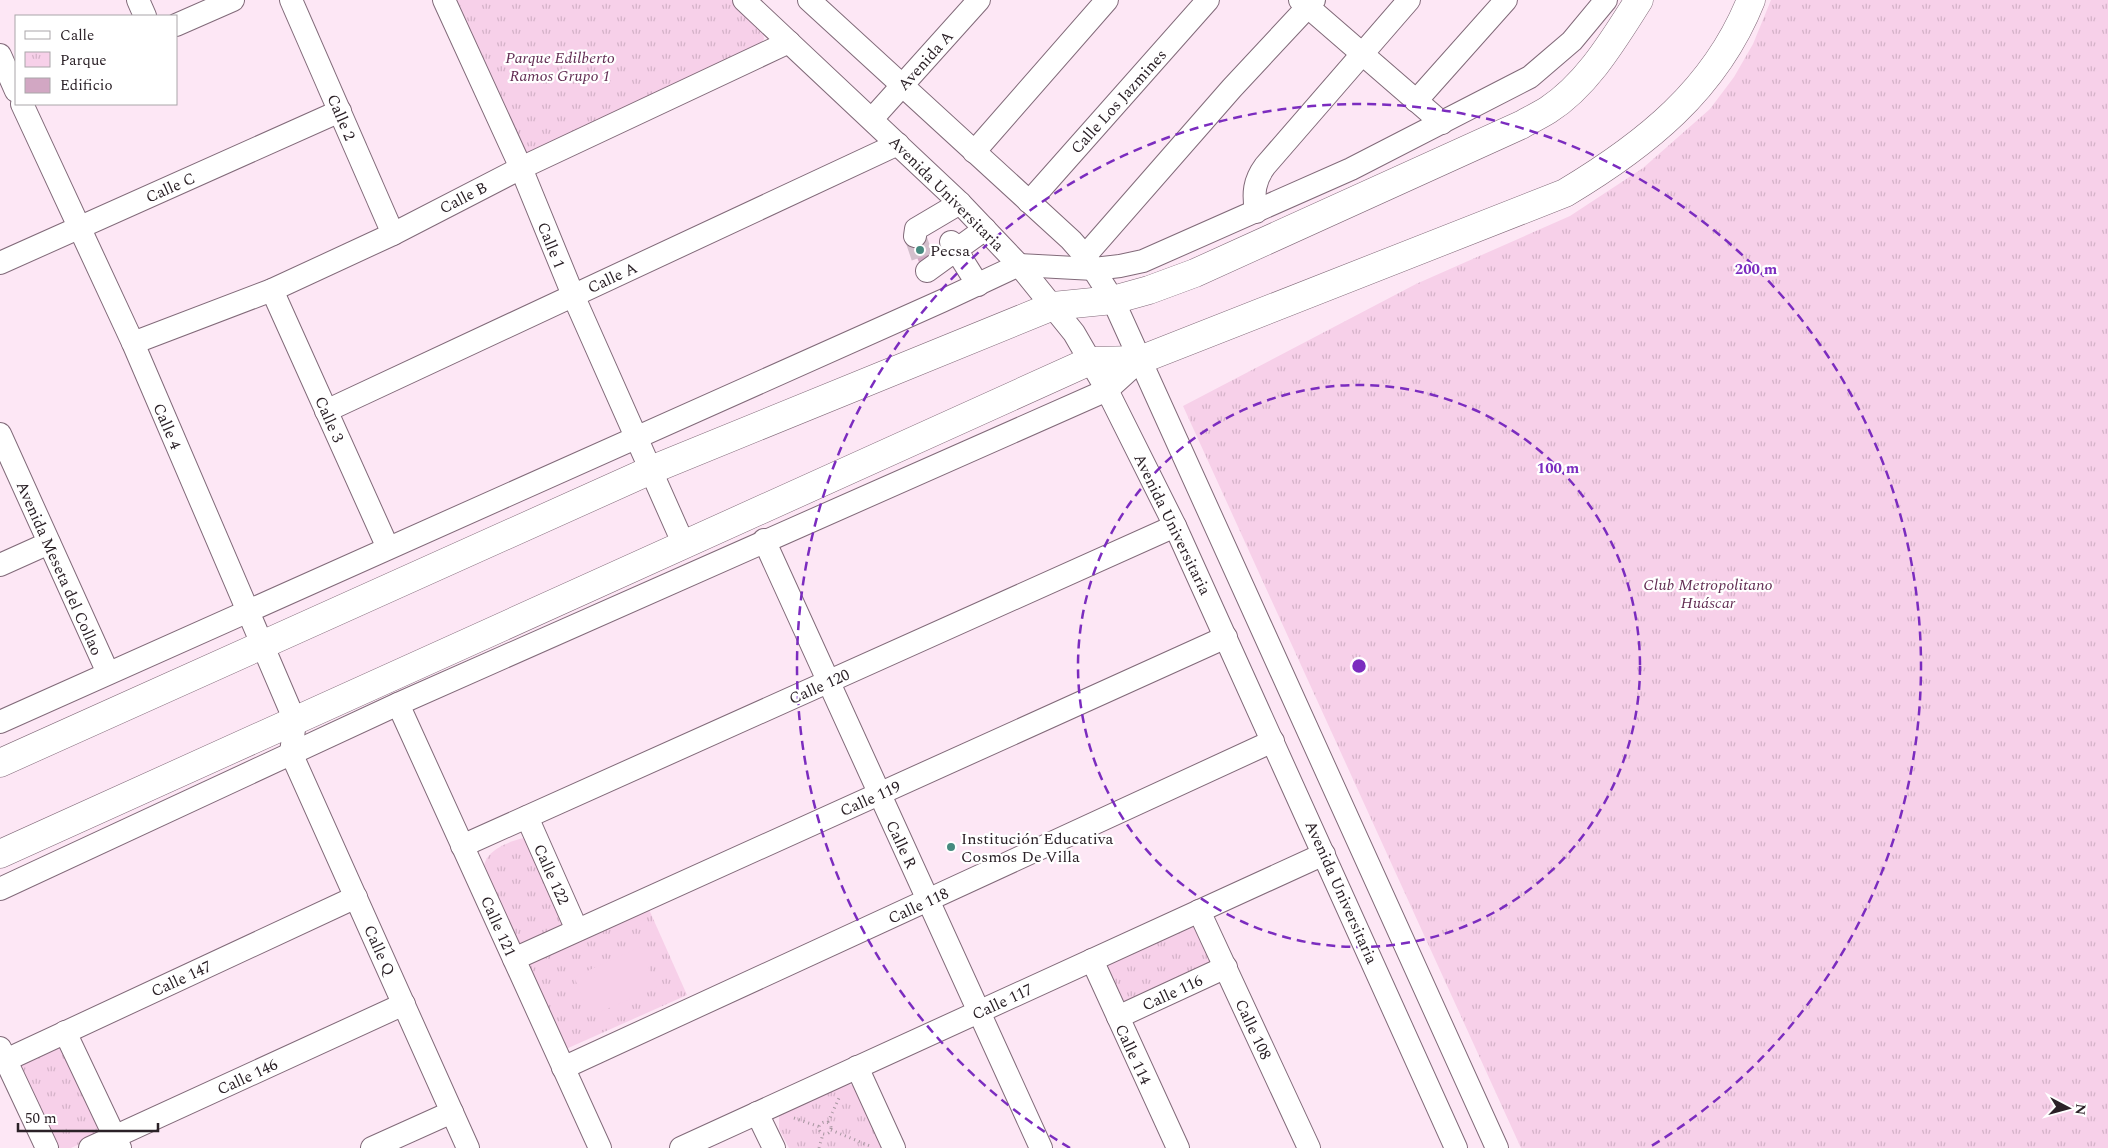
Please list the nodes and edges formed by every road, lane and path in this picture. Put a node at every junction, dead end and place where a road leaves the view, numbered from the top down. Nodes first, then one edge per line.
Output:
1 (138, 0) edge
2 (233, 0) edge
3 (291, 0) edge
4 (444, 0) edge
5 (744, 0) edge
6 (809, 0) edge
7 (979, 0) edge
8 (1107, 0) edge
9 (1208, 0) edge
10 (1409, 0) edge
11 (1506, 0) edge
12 (1606, 0) edge
13 (1639, 0) edge
14 (1751, 0) edge
15 (1308, 2) edge
16 (145, 15) edge
17 (178, 24) edge
18 (789, 42) junction
19 (1361, 54) junction
20 (0, 56) edge
21 (902, 86) junction
22 (15, 90) edge
23 (1416, 101) junction
24 (22, 105) edge
25 (340, 111) junction
26 (872, 119) junction
27 (1442, 123) junction
28 (898, 144) junction
29 (974, 152) junction
30 (521, 168) junction
31 (1029, 202) junction
32 (960, 203) junction
33 (1256, 212) junction
34 (78, 228) junction
35 (985, 229) junction
36 (392, 234) junction
37 (946, 235) junction
38 (915, 236) dead end
39 (0, 263) edge
40 (1089, 263) junction
41 (1019, 265) junction
42 (978, 284) junction
43 (272, 290) junction
44 (573, 295) junction
45 (1113, 300) junction
46 (942, 301) junction
47 (1054, 306) junction
48 (133, 343) junction
49 (1140, 360) junction
50 (1090, 361) junction
51 (1107, 390) junction
52 (326, 411) junction
53 (0, 434) edge
54 (636, 437) junction
55 (651, 470) junction
56 (1175, 526) junction
57 (764, 540) junction
58 (49, 543) junction
59 (684, 545) junction
60 (388, 548) junction
61 (0, 565) edge
62 (247, 611) junction
63 (1226, 636) junction
64 (262, 645) junction
65 (108, 674) junction
66 (828, 682) junction
67 (398, 704) junction
68 (295, 720) junction
69 (0, 722) edge
70 (1273, 741) junction
71 (291, 753) junction
72 (0, 763) edge
73 (879, 793) junction
74 (527, 817) junction
75 (462, 846) junction
76 (0, 854) edge
77 (1324, 854) junction
78 (0, 889) edge
79 (356, 897) junction
80 (928, 900) junction
81 (1199, 911) junction
82 (577, 930) junction
83 (514, 959) junction
84 (1092, 960) junction
85 (1226, 968) junction
86 (404, 1004) junction
87 (979, 1012) junction
88 (1118, 1017) junction
89 (65, 1032) junction
90 (3, 1054) edge
91 (858, 1067) junction
92 (563, 1068) junction
93 (452, 1112) junction
94 (757, 1113) junction
95 (831, 1130) junction
96 (823, 1134) junction
97 (117, 1142) edge
98 (47, 1148) edge
99 (90, 1148) edge
100 (372, 1148) edge
101 (468, 1148) edge
102 (600, 1148) edge
103 (681, 1148) edge
104 (774, 1148) edge
105 (819, 1148) edge
106 (874, 1148) edge
107 (894, 1148) edge
108 (1041, 1148) edge
109 (1178, 1148) edge
110 (1309, 1148) edge
111 (1456, 1148) edge
112 (1497, 1148) edge

1 - 16 street
2 - 17 street
3 - 25 street, Calle 2
4 - 30 street, Calle 1
5 - 18 street, Avenida Universitaria
6 - 21 street
7 - 21 street, Avenida A
8 - 29 street
9 - 31 street, Calle Los Jazmines
10 - 19 street
11 - 23 street
12 - 27 street
13 - 45 main road
14 - 49 main road
15 - 19 street
15 - 40 street
18 - 26 street, Avenida Universitaria
18 - 30 street, Calle B
19 - 23 street
19 - 33 street
20 - 22 street
21 - 26 street, Avenida A
21 - 29 street
23 - 27 street
24 - 34 street, Calle 4
25 - 34 street, Calle C
25 - 36 street, Calle 2
26 - 28 street, Avenida Universitaria
27 - 33 street
28 - 32 street, Avenida Universitaria
28 - 44 street, Calle A
29 - 31 street
30 - 36 street, Calle B
30 - 44 street, Calle 1
31 - 40 street
32 - 35 street, Avenida Universitaria
32 - 37 street
33 - 40 street
34 - 39 street, Calle C
34 - 48 street, Calle 4
35 - 37 street
35 - 41 street, Avenida Universitaria
36 - 43 street, Calle B
37 - 38 street
37 - 42 street
37 - 46 street
40 - 41 street
40 - 45 street
41 - 42 street
41 - 47 street, Avenida Universitaria
42 - 46 street
43 - 48 street, Calle B
43 - 52 street, Calle 3
44 - 52 street, Calle A
44 - 54 street, Calle 1
45 - 47 main road
45 - 49 street
46 - 54 street
47 - 50 street, Avenida Universitaria
47 - 55 main road
48 - 62 street, Calle 4
49 - 50 main road
49 - 51 street
49 - 112 street
50 - 51 street, Avenida Universitaria
50 - 59 main road
51 - 56 street, Avenida Universitaria
51 - 57 street
52 - 60 street, Calle 3
53 - 58 street, Avenida Meseta del Collao
54 - 55 street, Calle 1
54 - 60 street
55 - 59 street, Calle 1
55 - 64 main road
56 - 63 street, Avenida Universitaria
56 - 66 street, Calle 120
57 - 66 street, Calle R
57 - 67 street
58 - 61 street
58 - 65 street, Avenida Meseta del Collao
59 - 68 main road
60 - 62 street
62 - 64 street, Calle 4
62 - 65 street
63 - 70 street, Avenida Universitaria
63 - 73 street, Calle 119
64 - 68 street, Calle 4
64 - 72 main road
65 - 69 street
66 - 73 street, Calle R
66 - 74 street, Calle 120
67 - 71 street
67 - 75 street, Calle 121
68 - 71 street
68 - 76 main road
70 - 77 street, Avenida Universitaria
70 - 80 street, Calle 118
71 - 78 street
71 - 79 street, Calle Q
73 - 80 street, Calle R
73 - 82 street, Calle 119
74 - 75 street, Calle 120
74 - 82 street, Calle 122
75 - 83 street, Calle 121
77 - 81 street, Calle 117
77 - 111 street, Avenida Universitaria
79 - 86 street, Calle Q
79 - 89 street, Calle 147
80 - 87 street, Calle R
80 - 92 street, Calle 118
81 - 84 street, Calle 117
81 - 85 street, Calle 108
82 - 83 street, Calle 119
83 - 92 street, Calle 121
84 - 87 street, Calle 117
84 - 88 street, Calle 114
85 - 88 street, Calle 116
85 - 110 street, Calle 108
86 - 93 street, Calle Q
86 - 97 street, Calle 146
87 - 91 street, Calle 117
87 - 108 street, Calle R
88 - 109 street, Calle 114
89 - 90 street, Calle 147
89 - 97 street
90 - 98 street
91 - 94 street, Calle 117
91 - 107 street
92 - 102 street, Calle 121
93 - 100 street
93 - 101 street, Calle Q
94 - 103 street, Calle 117
94 - 104 street
95 - 96 path
95 - 96 path
95 - 106 path
96 - 105 path
97 - 99 street, Calle 146

